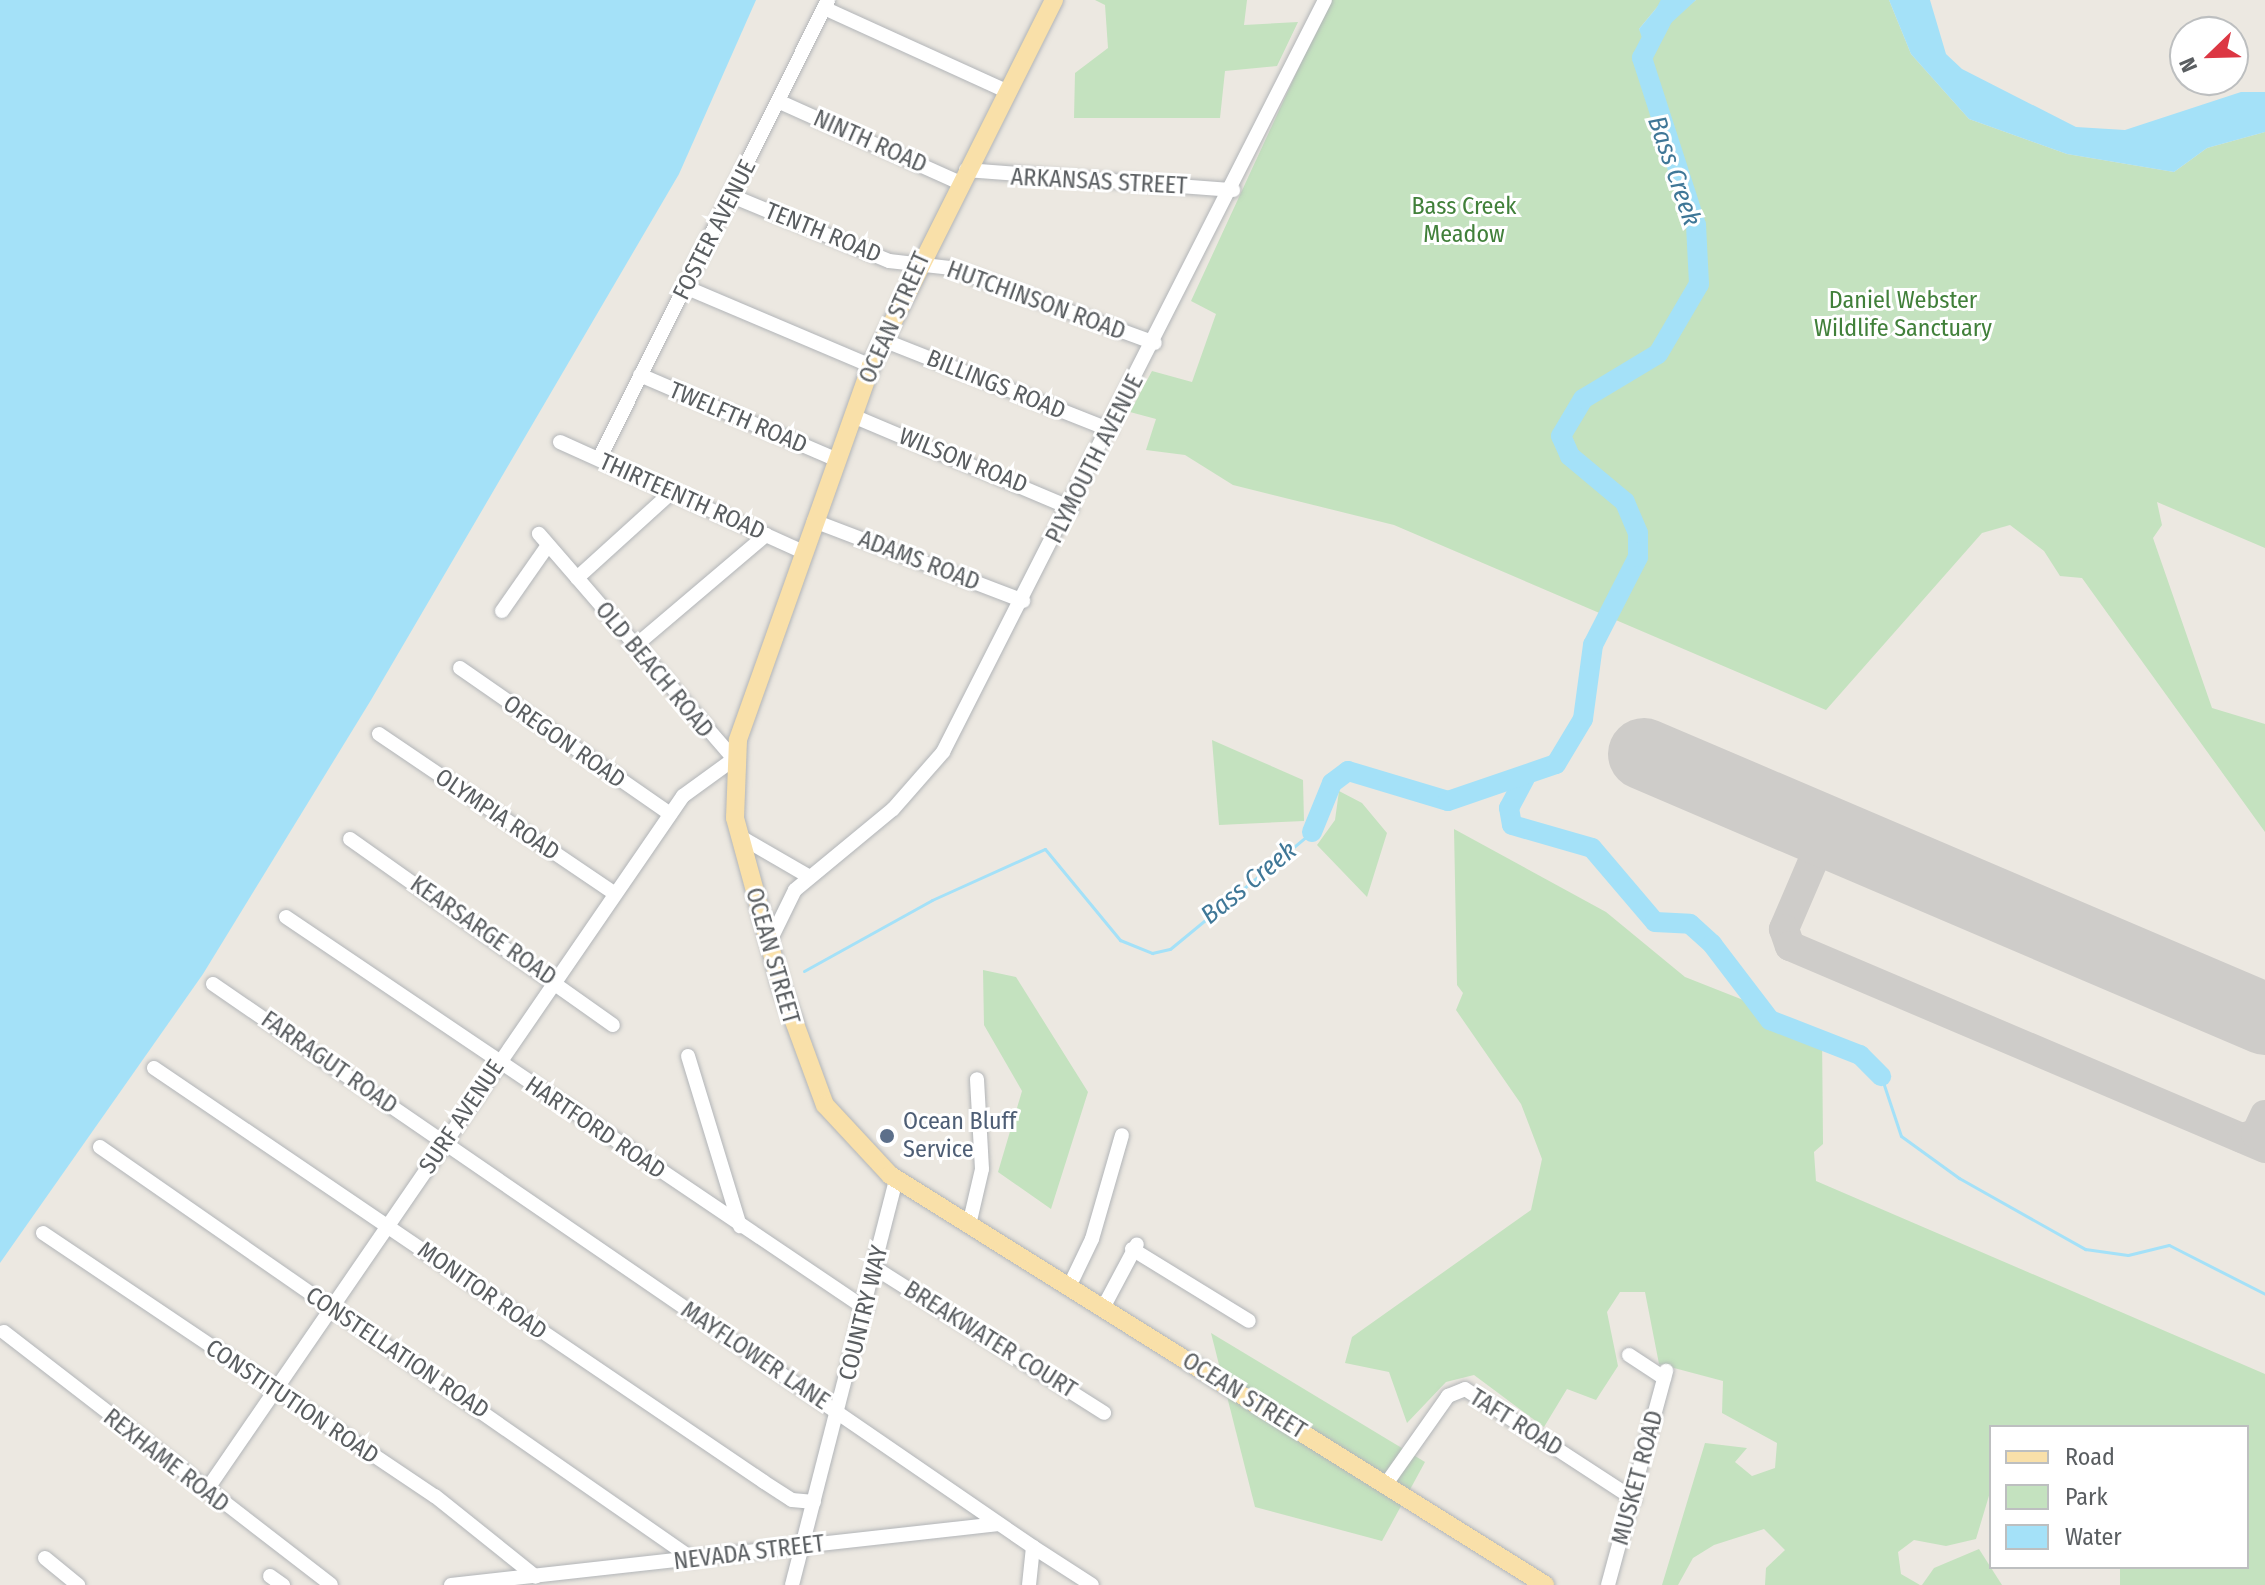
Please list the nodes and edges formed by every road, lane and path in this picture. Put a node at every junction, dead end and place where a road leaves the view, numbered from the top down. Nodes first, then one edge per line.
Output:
1 (1053, 0) edge
2 (1325, 0) edge
3 (826, 4) edge
4 (1006, 91) junction
5 (780, 102) junction
6 (963, 176) junction
7 (1233, 190) junction
8 (732, 196) junction
9 (916, 264) junction
10 (685, 287) junction
11 (883, 340) junction
12 (1155, 343) junction
13 (871, 366) junction
14 (640, 375) junction
15 (853, 416) junction
16 (1110, 430) junction
17 (560, 442) dead end
18 (599, 459) junction
19 (837, 460) junction
20 (672, 492) junction
21 (1071, 508) junction
22 (814, 521) junction
23 (766, 535) junction
24 (804, 552) junction
25 (577, 578) junction
26 (1023, 601) junction
27 (502, 611) dead end
28 (635, 646) junction
29 (460, 668) dead end
30 (379, 734) dead end
31 (734, 759) junction
32 (670, 814) junction
33 (739, 836) junction
34 (350, 839) dead end
35 (808, 876) junction
36 (615, 894) junction
37 (286, 917) dead end
38 (768, 944) junction
39 (555, 980) junction
40 (213, 984) dead end
41 (613, 1025) dead end
42 (688, 1056) dead end
43 (499, 1063) junction
44 (154, 1068) dead end
45 (977, 1079) dead end
46 (1122, 1135) dead end
47 (445, 1143) junction
48 (100, 1147) dead end
49 (896, 1179) junction
50 (969, 1225) junction
51 (388, 1226) junction
52 (740, 1226) junction
53 (43, 1233) dead end
54 (875, 1268) junction
55 (1069, 1287) junction
56 (1103, 1308) junction
57 (331, 1309) junction
58 (866, 1309) junction
59 (1249, 1321) dead end
60 (4, 1332) dead end
61 (1629, 1355) dead end
62 (274, 1392) junction
63 (838, 1412) junction
64 (1104, 1413) dead end
65 (1386, 1484) junction
66 (206, 1491) junction
67 (1634, 1499) junction
68 (814, 1502) junction
69 (999, 1524) junction
70 (802, 1546) junction
71 (1033, 1547) junction
72 (45, 1558) dead end
73 (694, 1560) junction
74 (270, 1576) dead end
75 (536, 1577) junction
76 (78, 1585) edge
77 (283, 1585) edge
78 (331, 1585) edge
79 (451, 1585) edge
80 (792, 1585) edge
81 (1029, 1585) edge
82 (1092, 1585) edge
83 (1545, 1585) edge
84 (1608, 1585) edge

1 - 4 main road, OCEAN STREET
2 - 7 street, PLYMOUTH AVENUE
3 - 4 street
3 - 5 street, FOSTER AVENUE
4 - 6 main road, OCEAN STREET
5 - 6 street, NINTH ROAD
5 - 8 street, FOSTER AVENUE
6 - 7 street, ARKANSAS STREET
6 - 9 main road, OCEAN STREET
7 - 12 street, PLYMOUTH AVENUE
8 - 9 street, TENTH ROAD
8 - 10 street, FOSTER AVENUE
9 - 11 main road, OCEAN STREET
9 - 12 street, HUTCHINSON ROAD
10 - 13 street
10 - 14 street, FOSTER AVENUE
11 - 13 main road, OCEAN STREET
11 - 16 street, BILLINGS ROAD
12 - 16 street, PLYMOUTH AVENUE
13 - 15 main road, OCEAN STREET
14 - 18 street, FOSTER AVENUE
14 - 19 street, TWELFTH ROAD
15 - 19 main road, OCEAN STREET
15 - 21 street, WILSON ROAD
16 - 21 street, PLYMOUTH AVENUE
17 - 18 street, THIRTEENTH ROAD
18 - 20 street, THIRTEENTH ROAD
19 - 22 main road, OCEAN STREET
20 - 23 street, THIRTEENTH ROAD
20 - 25 street
21 - 26 street, PLYMOUTH AVENUE
22 - 24 main road, OCEAN STREET
22 - 26 street, ADAMS ROAD
23 - 24 street, THIRTEENTH ROAD
23 - 28 street
24 - 31 main road, OCEAN STREET
25 - 27 street, OLD BEACH ROAD
25 - 28 street, OLD BEACH ROAD
26 - 35 street, PLYMOUTH AVENUE
28 - 31 street, OLD BEACH ROAD
29 - 32 street, OREGON ROAD
30 - 36 street, OLYMPIA ROAD
31 - 32 street, SURF AVENUE
31 - 33 main road, OCEAN STREET
32 - 36 street, SURF AVENUE
33 - 35 street
33 - 38 main road, OCEAN STREET
34 - 39 street, KEARSARGE ROAD
35 - 38 street, PLYMOUTH AVENUE
36 - 39 street, SURF AVENUE
37 - 43 street, HARTFORD ROAD
38 - 49 main road, OCEAN STREET
39 - 41 street, KEARSARGE ROAD
39 - 43 street, SURF AVENUE
40 - 47 street, FARRAGUT ROAD
42 - 52 street
43 - 47 street, SURF AVENUE
43 - 52 street, HARTFORD ROAD
44 - 51 street, MONITOR ROAD
45 - 50 street
46 - 55 street
47 - 51 street, SURF AVENUE
47 - 63 street, MAYFLOWER LANE
48 - 57 street, CONSTELLATION ROAD
49 - 50 main road, OCEAN STREET
49 - 54 street, COUNTRY WAY
50 - 55 main road, OCEAN STREET
51 - 57 street, SURF AVENUE
51 - 68 street, MONITOR ROAD
52 - 58 street, HARTFORD ROAD
53 - 62 street, CONSTITUTION ROAD
54 - 58 street, COUNTRY WAY
54 - 64 street, BREAKWATER COURT
55 - 56 main road, OCEAN STREET
56 - 59 street
56 - 65 main road, OCEAN STREET
57 - 62 street, SURF AVENUE
57 - 73 street, CONSTELLATION ROAD
58 - 63 street, COUNTRY WAY
60 - 66 street, REXHAME ROAD
61 - 67 street, MUSKET ROAD
62 - 66 street, SURF AVENUE
62 - 75 street, CONSTITUTION ROAD
63 - 68 street, COUNTRY WAY
63 - 69 street, MAYFLOWER LANE
65 - 67 street, TAFT ROAD
65 - 83 main road, OCEAN STREET
66 - 78 street, REXHAME ROAD
67 - 84 street, MUSKET ROAD
68 - 70 street, COUNTRY WAY
69 - 70 street, NEVADA STREET
69 - 71 street, MAYFLOWER LANE
70 - 73 street, NEVADA STREET
70 - 80 street, COUNTRY WAY
71 - 81 street
71 - 82 street, MAYFLOWER LANE
72 - 76 street
73 - 75 street, NEVADA STREET
74 - 77 street
75 - 79 street, NEVADA STREET

